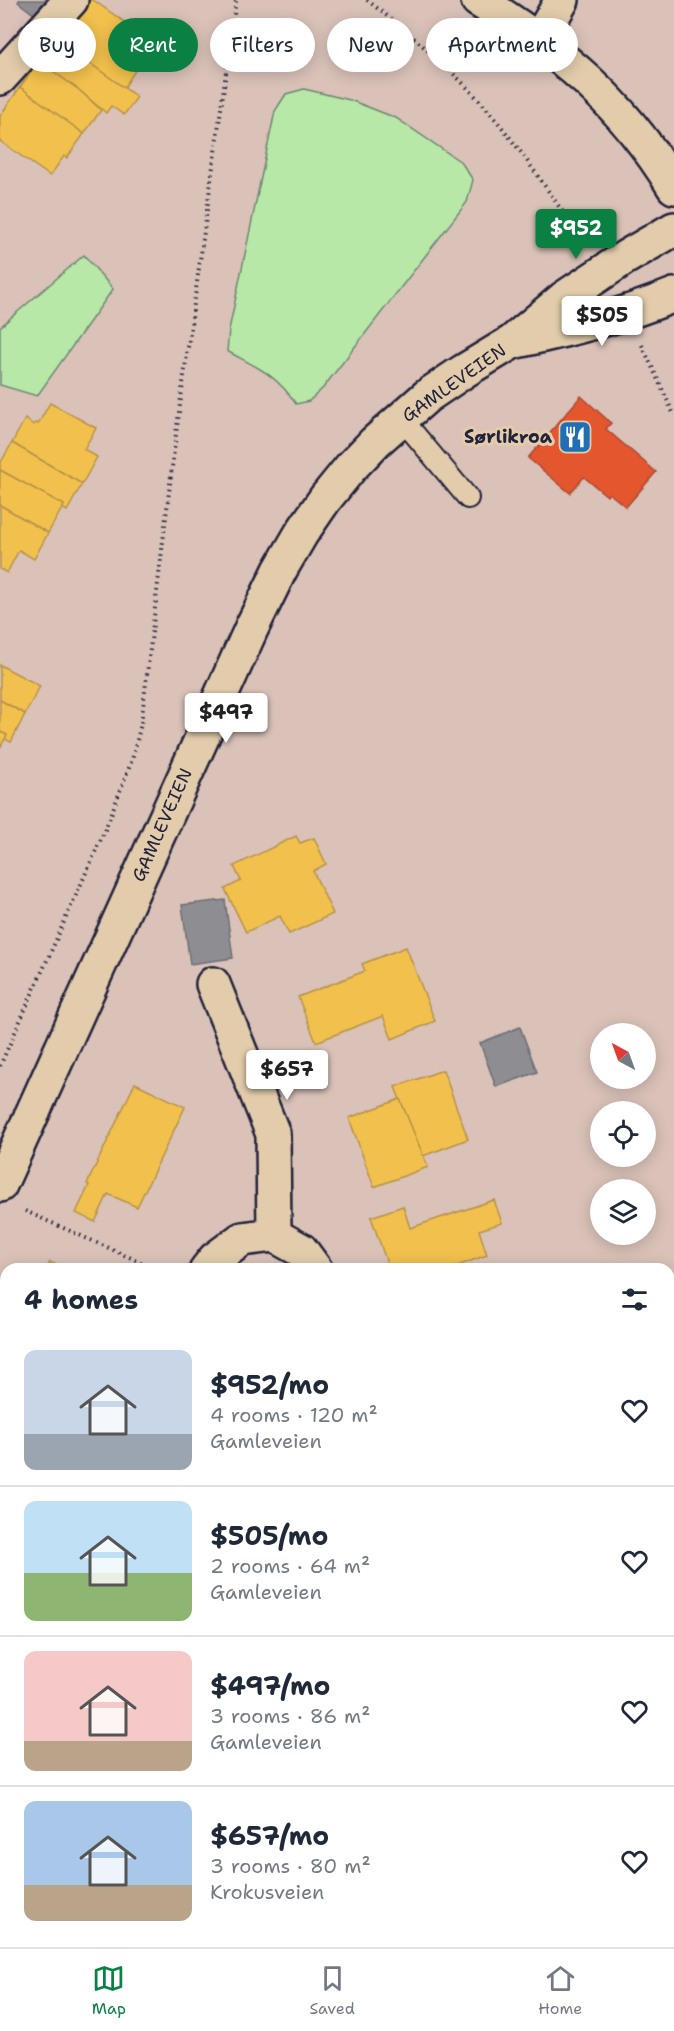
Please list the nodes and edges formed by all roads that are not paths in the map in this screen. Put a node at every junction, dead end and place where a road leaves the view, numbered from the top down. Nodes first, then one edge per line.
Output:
1 (70, 0) edge
2 (562, 0) edge
3 (486, 2) edge
4 (508, 18) edge
5 (552, 18) edge
6 (577, 72) edge
7 (0, 78) edge
8 (674, 187) edge
9 (674, 229) edge
10 (674, 295) edge
11 (512, 342) junction
12 (401, 418) junction
13 (468, 498) dead end
14 (213, 984) dead end
15 (9, 1196) edge
16 (274, 1235) junction
17 (212, 1263) edge
18 (311, 1263) edge

1 - 7 street
2 - 5 street
3 - 4 street
6 - 8 street
9 - 11 street, GAMLEVEIEN
10 - 11 street, GAMLEVEIEN
11 - 12 street, GAMLEVEIEN
12 - 13 lane
12 - 15 street, GAMLEVEIEN
14 - 16 street
16 - 17 street
16 - 18 street

